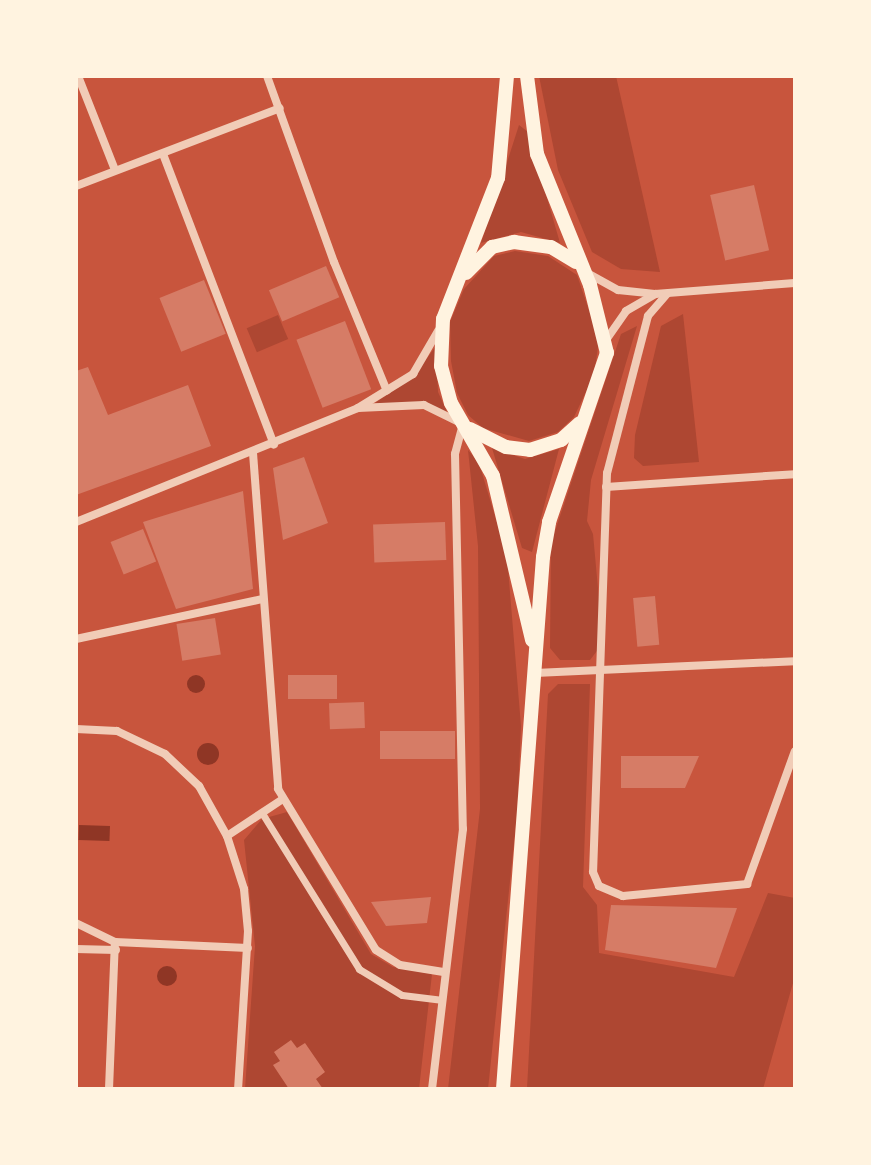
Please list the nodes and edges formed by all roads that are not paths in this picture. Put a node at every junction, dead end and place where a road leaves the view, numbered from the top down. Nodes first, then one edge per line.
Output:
1 (78, 76) edge
2 (267, 76) edge
3 (507, 76) edge
4 (527, 76) edge
5 (280, 108) junction
6 (163, 154) junction
7 (115, 170) junction
8 (76, 186) edge
9 (582, 268) junction
10 (795, 283) edge
11 (655, 294) junction
12 (667, 294) junction
13 (452, 296) junction
14 (443, 319) junction
15 (606, 340) junction
16 (387, 391) junction
17 (589, 406) junction
18 (358, 408) junction
19 (463, 424) junction
20 (274, 445) junction
21 (253, 453) junction
22 (795, 474) edge
23 (606, 487) junction
24 (76, 522) edge
25 (263, 599) junction
26 (76, 639) edge
27 (795, 661) edge
28 (535, 666) junction
29 (602, 672) junction
30 (76, 729) edge
31 (795, 751) edge
32 (283, 799) junction
33 (262, 813) junction
34 (227, 836) junction
35 (76, 923) edge
36 (114, 947) junction
37 (248, 948) junction
38 (76, 949) edge
39 (443, 972) junction
40 (441, 1000) junction
41 (109, 1089) edge
42 (238, 1089) edge
43 (432, 1089) edge
44 (503, 1089) edge

1 - 7 street
2 - 5 street
3 - 13 main road
4 - 9 main road
5 - 6 street
5 - 16 street
6 - 7 street
6 - 20 street
7 - 8 street
9 - 11 street
9 - 13 main road
9 - 15 main road
10 - 12 street
11 - 12 street
11 - 15 street
12 - 23 street
13 - 14 main road
14 - 16 street
14 - 19 main road
15 - 17 main road
16 - 18 street
17 - 19 main road
17 - 28 main road
18 - 19 street
18 - 20 street
19 - 28 main road
19 - 39 street
20 - 21 street
21 - 24 street
21 - 25 street
22 - 23 street
23 - 29 street
25 - 26 street
25 - 32 street
27 - 29 street
28 - 29 street
28 - 44 main road
29 - 31 street
30 - 34 street
32 - 33 street
32 - 39 street
33 - 34 street
33 - 40 street
34 - 37 street
35 - 36 street
36 - 37 street
36 - 38 street
36 - 41 street
37 - 42 street
39 - 40 street
40 - 43 street

